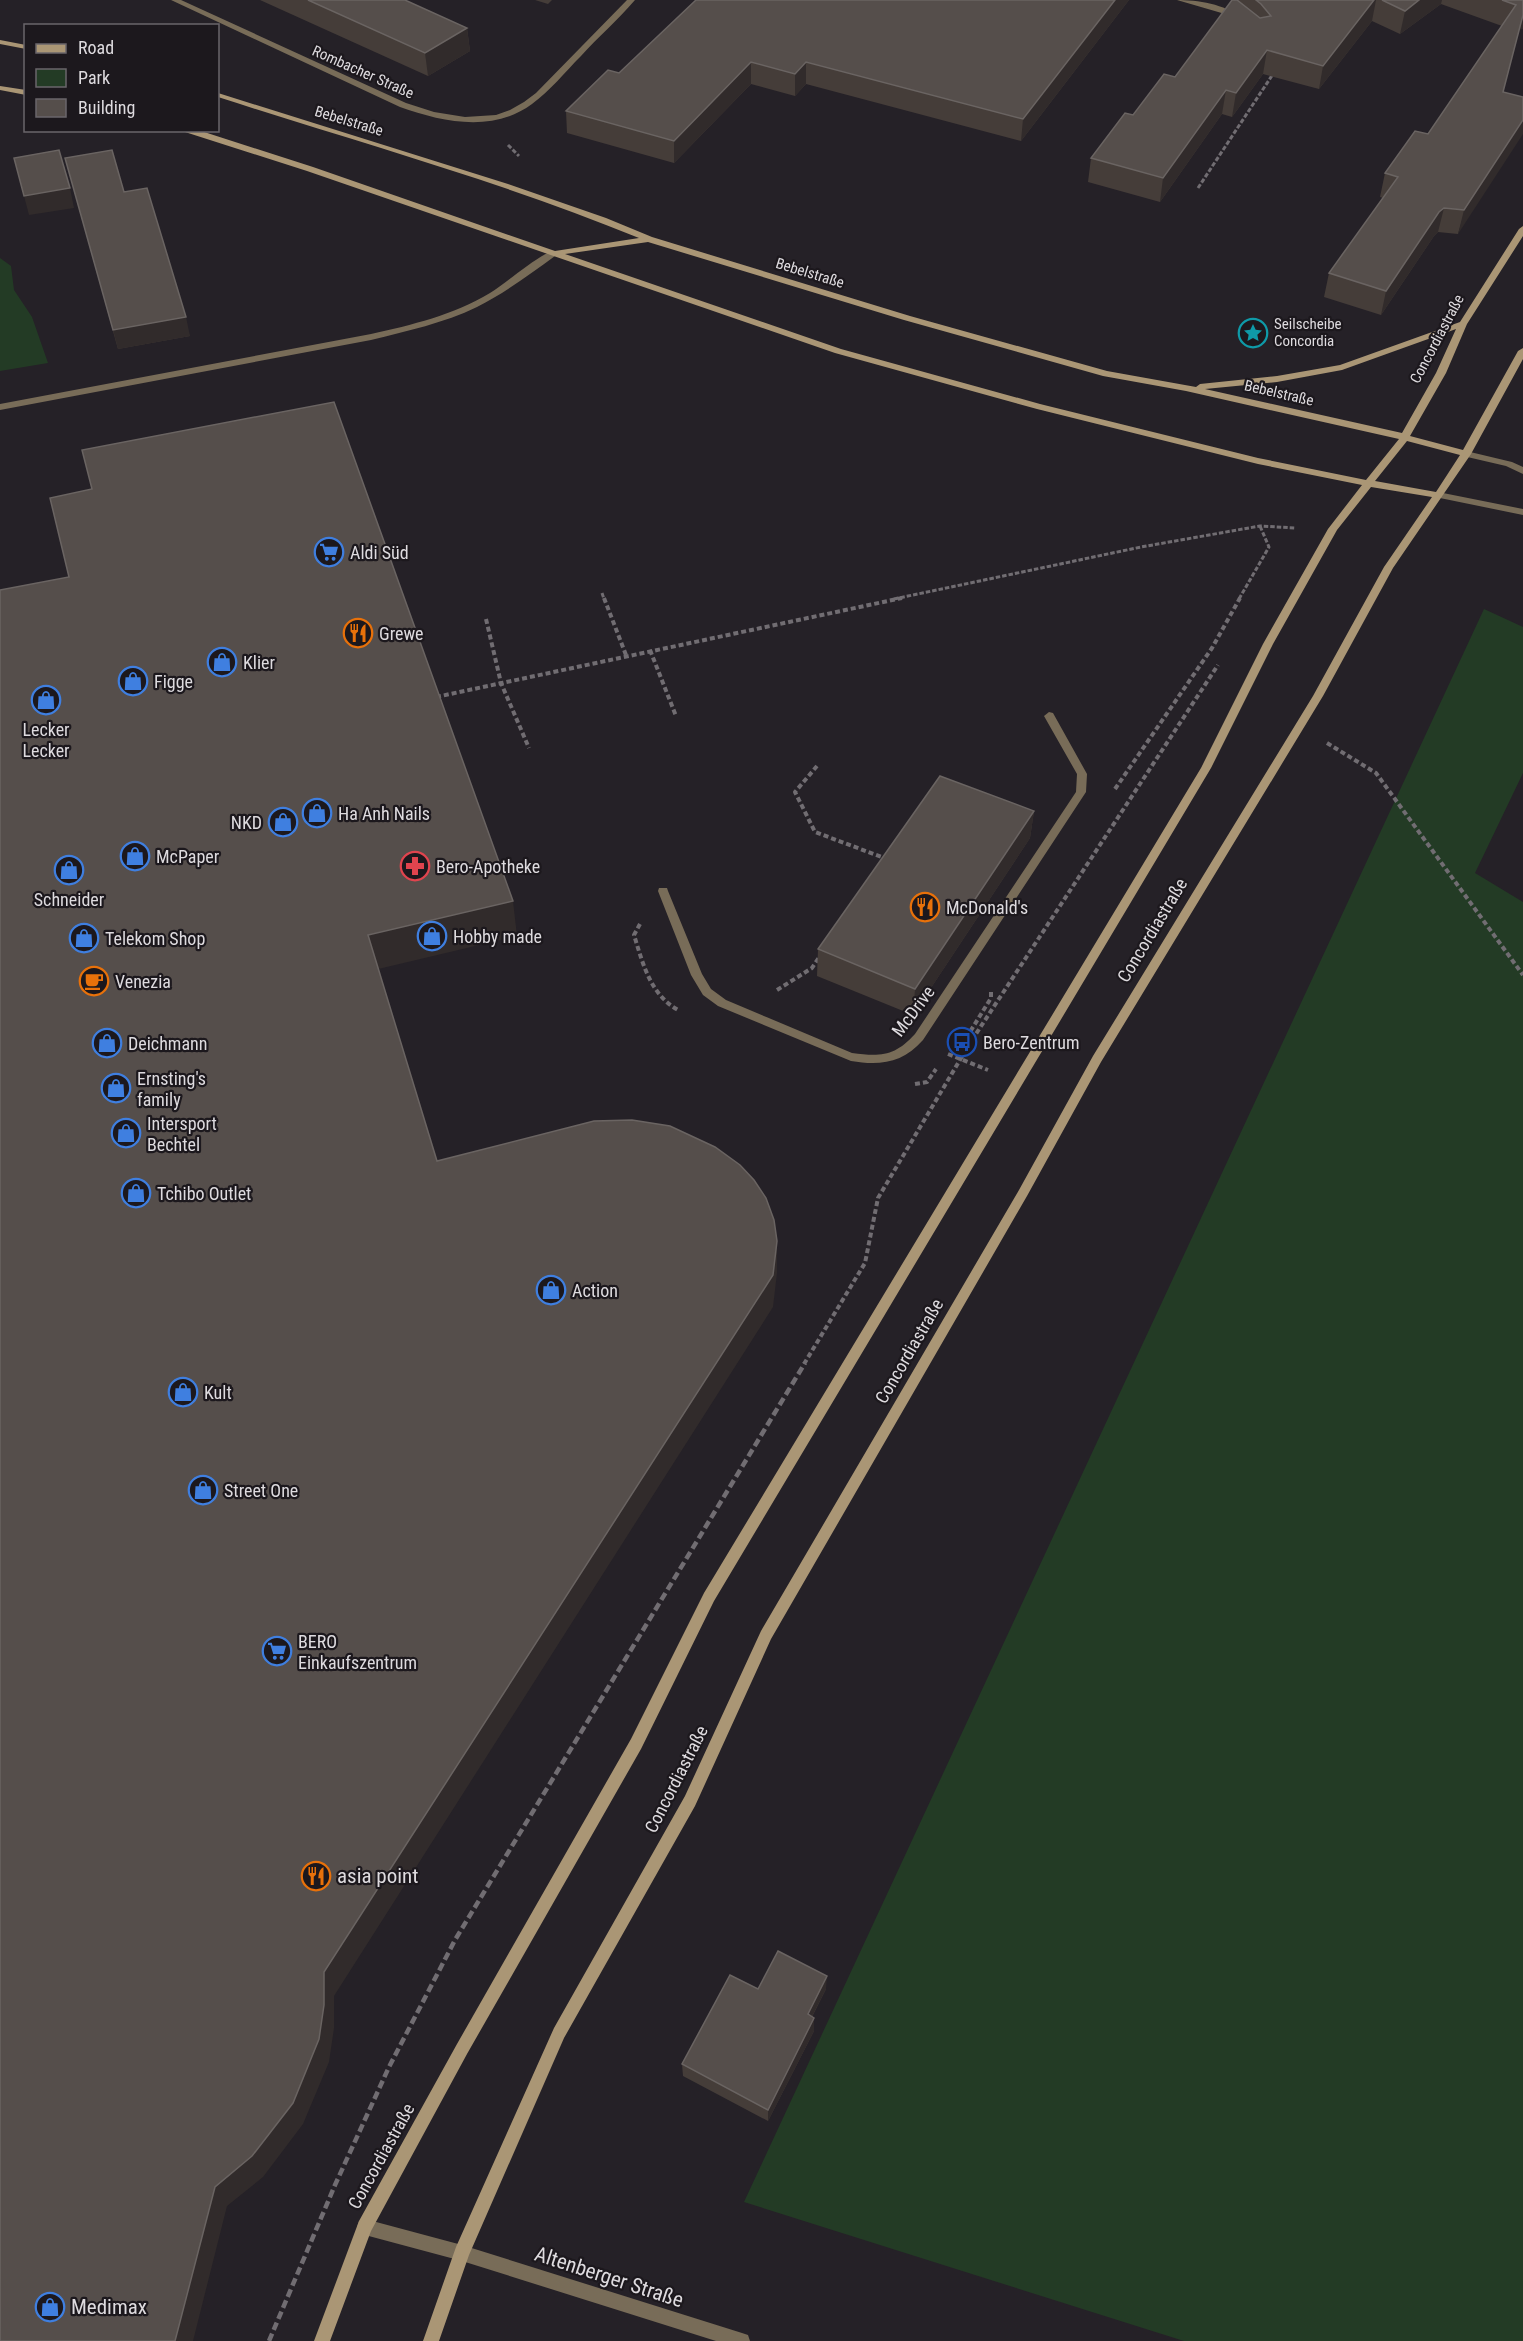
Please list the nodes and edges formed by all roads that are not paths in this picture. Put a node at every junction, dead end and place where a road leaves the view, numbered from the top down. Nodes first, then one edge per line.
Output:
1 (175, 0) edge
2 (631, 0) edge
3 (1181, 0) edge
4 (1261, 38) edge
5 (0, 42) edge
6 (24, 47) edge
7 (0, 88) edge
8 (24, 93) edge
9 (219, 95) edge
10 (194, 132) edge
11 (1523, 229) edge
12 (649, 239) junction
13 (552, 254) junction
14 (1463, 324) junction
15 (1523, 351) edge
16 (1186, 388) junction
17 (0, 407) edge
18 (1405, 437) junction
19 (1466, 454) junction
20 (1523, 471) edge
21 (1367, 483) junction
22 (1438, 495) junction
23 (1523, 512) edge
24 (1049, 716) dead end
25 (663, 891) road end
26 (365, 2227) junction
27 (462, 2253) junction
28 (322, 2341) edge
29 (430, 2341) edge
30 (742, 2341) edge

1 - 2 street, Rombacher Straße
3 - 4 street
5 - 6 street
7 - 8 street
9 - 12 street, Bebelstraße
10 - 13 street
11 - 14 street, Concordiastraße
12 - 13 street
12 - 16 street, Bebelstraße
13 - 17 street
13 - 21 street
14 - 16 street
14 - 18 street, Concordiastraße
15 - 19 street, Concordiastraße
16 - 18 street, Bebelstraße
18 - 19 street
18 - 21 street, Concordiastraße
19 - 20 street
19 - 22 street, Concordiastraße
21 - 22 street
21 - 26 street, Concordiastraße
22 - 23 street
22 - 27 street, Concordiastraße
24 - 25 street, McDrive
26 - 27 street, Concordiastraße
26 - 28 street, Concordiastraße
27 - 29 street, Concordiastraße
27 - 30 street, Altenberger Straße

